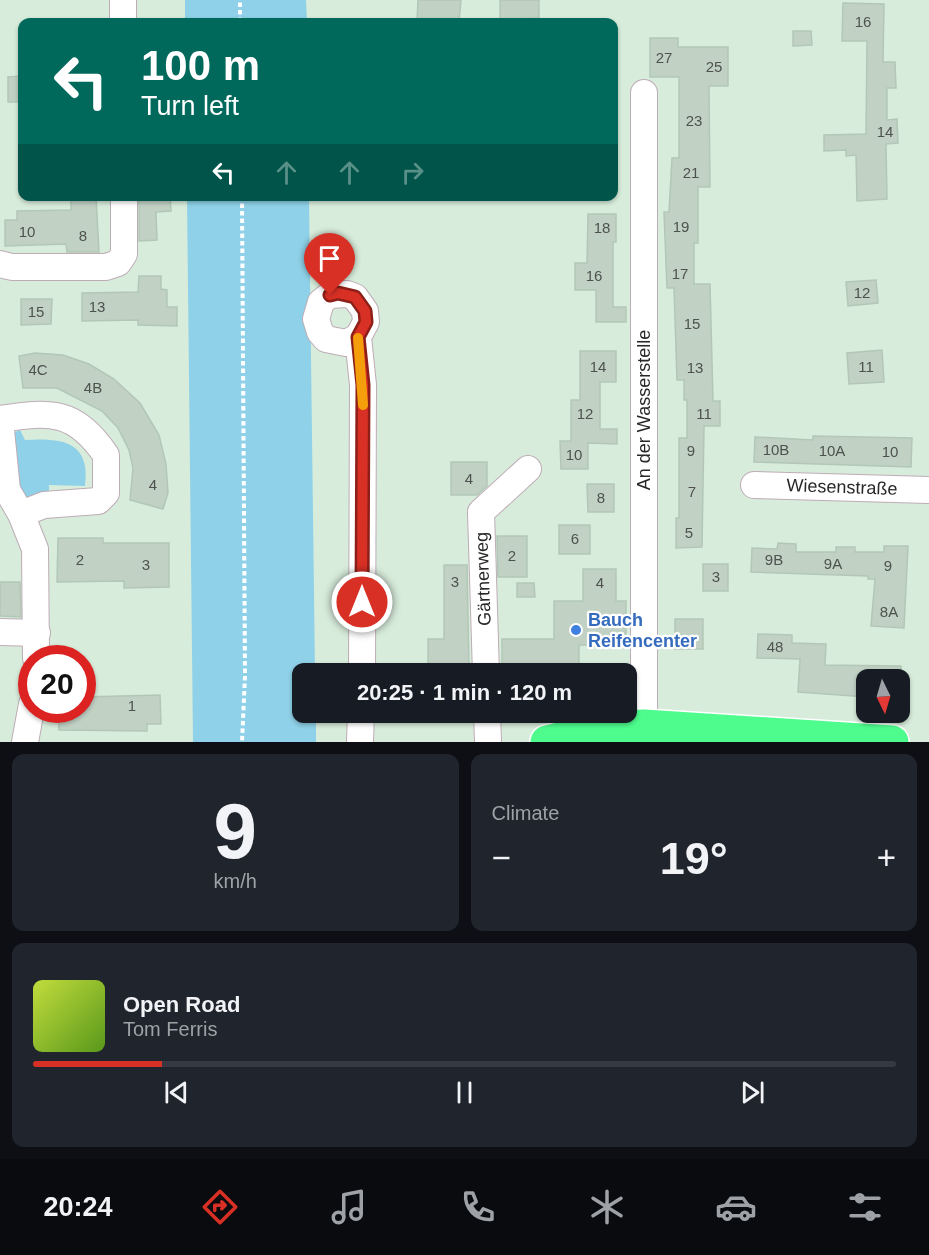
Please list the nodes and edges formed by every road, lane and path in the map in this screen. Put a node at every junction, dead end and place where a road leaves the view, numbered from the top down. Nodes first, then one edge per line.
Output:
1 (123, 0) edge
2 (240, 0) edge
3 (123, 18) edge
4 (240, 18) edge
5 (644, 93) dead end
6 (124, 201) edge
7 (242, 201) edge
8 (0, 264) edge
9 (358, 337) dead end
10 (0, 419) edge
11 (528, 469) dead end
12 (754, 485) dead end
13 (929, 490) edge
14 (21, 514) junction
15 (0, 632) edge
16 (37, 633) junction
17 (37, 645) edge
18 (362, 663) edge
19 (486, 663) edge
20 (28, 723) edge
21 (361, 723) edge
22 (487, 723) edge
23 (644, 726) junction
24 (25, 742) edge
25 (242, 742) edge
26 (360, 742) edge
27 (488, 742) edge
28 (547, 742) edge
29 (892, 742) edge

1 - 3 street
2 - 4 path
5 - 23 street, An der Wasserstelle
6 - 8 street
7 - 25 path
9 - 18 street
10 - 14 street
10 - 14 street
11 - 19 street, Gärtnerweg
12 - 13 street, Wiesenstraße
14 - 16 street
15 - 16 street
16 - 17 street
20 - 24 street
21 - 26 street
22 - 27 street
23 - 28 main road
23 - 29 main road

